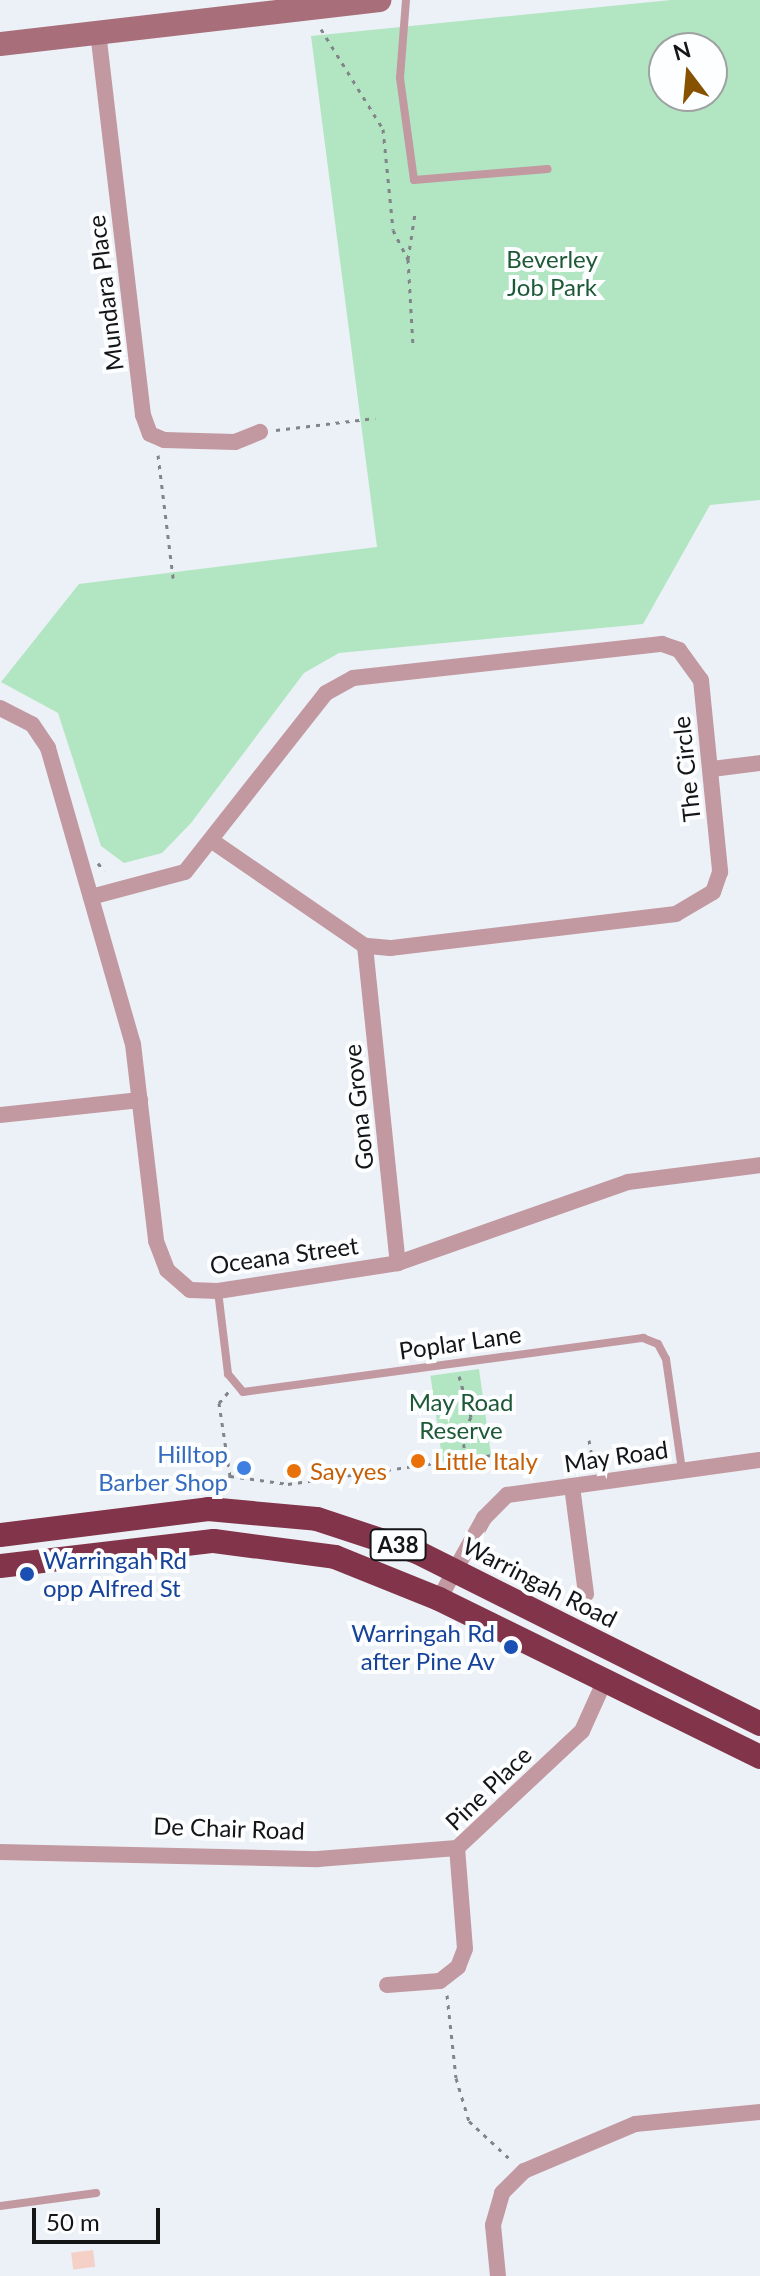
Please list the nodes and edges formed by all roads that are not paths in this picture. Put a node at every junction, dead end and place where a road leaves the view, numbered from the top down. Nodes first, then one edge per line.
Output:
1 (379, 0) edge
2 (406, 0) edge
3 (315, 12) edge
4 (98, 32) junction
5 (0, 44) edge
6 (548, 169) dead end
7 (260, 432) road end
8 (0, 708) edge
9 (760, 763) edge
10 (712, 769) junction
11 (211, 840) junction
12 (91, 897) junction
13 (365, 946) junction
14 (140, 1100) junction
15 (0, 1115) edge
16 (760, 1165) edge
17 (398, 1263) junction
18 (218, 1291) junction
19 (760, 1460) edge
20 (682, 1471) junction
21 (572, 1486) junction
22 (0, 1535) edge
23 (0, 1566) edge
24 (454, 1570) junction
25 (586, 1594) dead end
26 (439, 1599) junction
27 (619, 1653) junction
28 (605, 1680) junction
29 (760, 1724) edge
30 (760, 1757) edge
31 (457, 1848) junction
32 (0, 1852) edge
33 (387, 1985) dead end
34 (760, 2112) edge
35 (96, 2193) dead end
36 (0, 2206) edge
37 (498, 2276) edge

1 - 3 street
2 - 6 lane
3 - 4 street
4 - 5 street
4 - 7 street, Mundara Place
8 - 12 street, Oceana Street
9 - 10 street
10 - 11 street, The Circle
10 - 13 street, The Circle
11 - 12 street, The Circle
11 - 13 street
12 - 14 street, Oceana Street
13 - 17 street, Gona Grove
14 - 15 street
14 - 18 street, Oceana Street
16 - 17 street, Oceana Street
17 - 18 street, Oceana Street
18 - 20 lane, Poplar Lane
19 - 20 street, May Road
20 - 21 street, May Road
21 - 24 street, May Road
21 - 25 street
22 - 24 highway, Warringah Road / A38
23 - 26 highway, A38
24 - 26 street, May Road
24 - 27 highway, Warringah Road / A38
26 - 28 highway, A38
27 - 28 highway
27 - 29 highway, Warringah Road / A38
28 - 30 highway, A38
28 - 31 street, Pine Place
31 - 32 street, De Chair Road
31 - 33 street, Pine Place
34 - 37 street
35 - 36 lane

